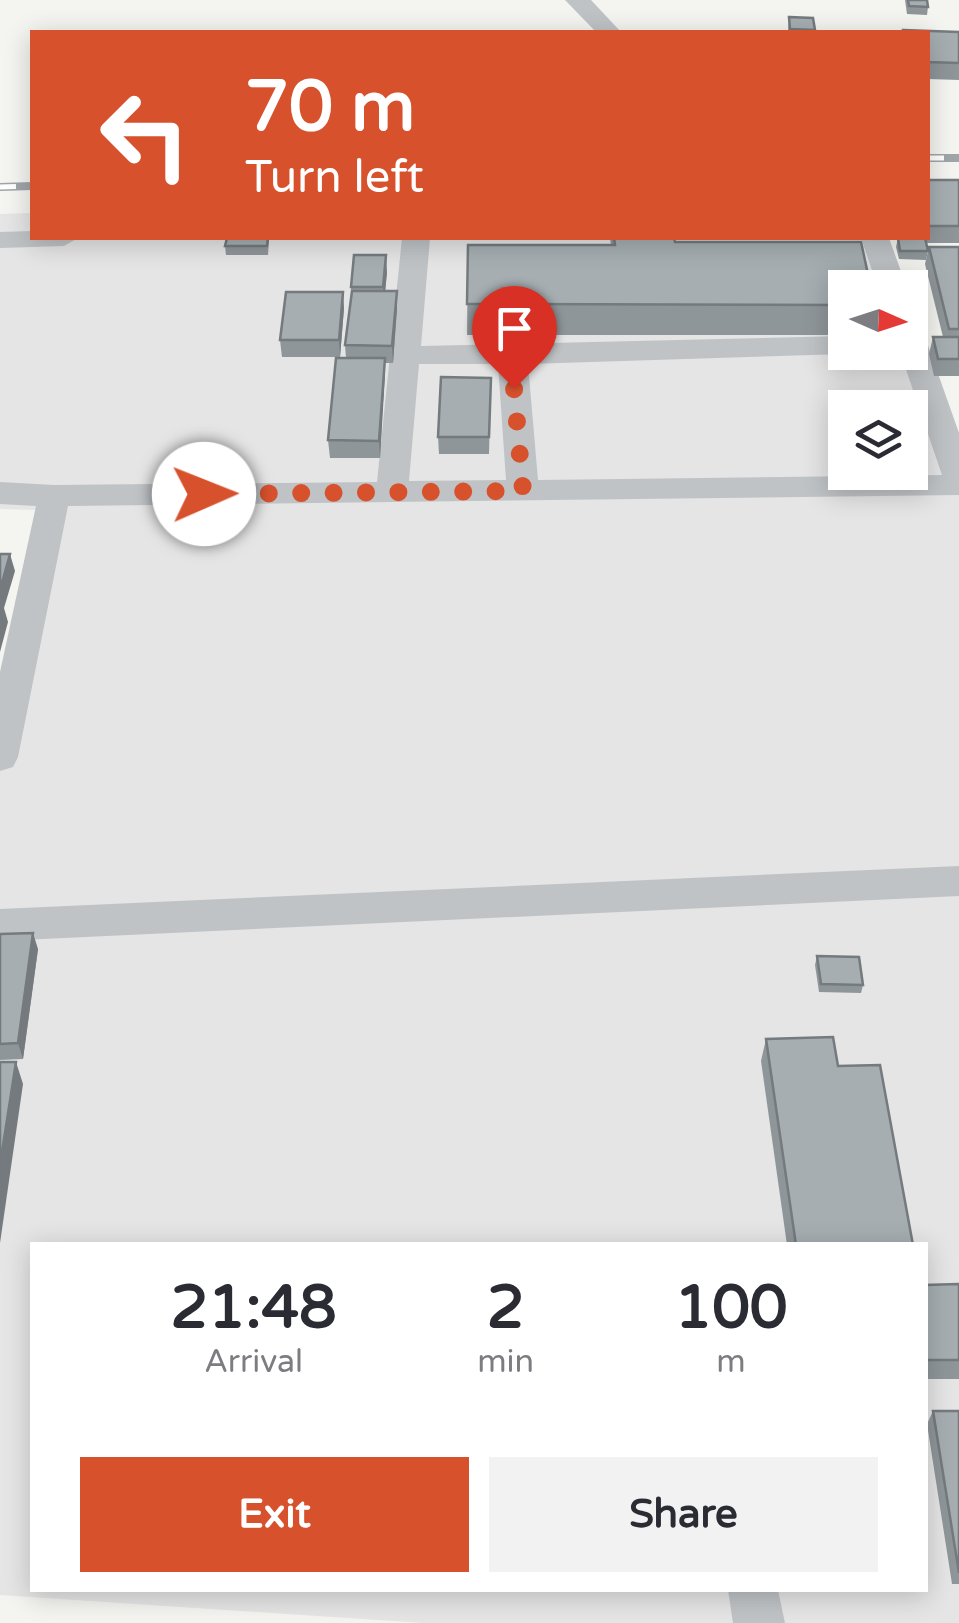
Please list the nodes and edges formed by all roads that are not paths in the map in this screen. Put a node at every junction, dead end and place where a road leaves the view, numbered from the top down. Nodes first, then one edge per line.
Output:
1 (578, 0) edge
2 (607, 30) edge
3 (30, 239) edge
4 (0, 240) edge
5 (416, 240) edge
6 (877, 240) edge
7 (887, 270) edge
8 (828, 345) edge
9 (512, 354) junction
10 (405, 355) junction
11 (921, 370) edge
12 (959, 478) edge
13 (959, 485) edge
14 (523, 491) junction
15 (392, 492) junction
16 (0, 494) edge
17 (54, 496) junction
18 (0, 756) edge
19 (959, 881) edge
20 (0, 925) edge
21 (753, 1592) edge
22 (759, 1623) edge

1 - 2 street
3 - 4 street
5 - 10 street
6 - 7 street
8 - 9 street
9 - 10 street
9 - 14 street
10 - 15 street
11 - 12 street
13 - 14 street
14 - 15 street
15 - 17 street
16 - 17 street
17 - 18 street
19 - 20 street
21 - 22 street

